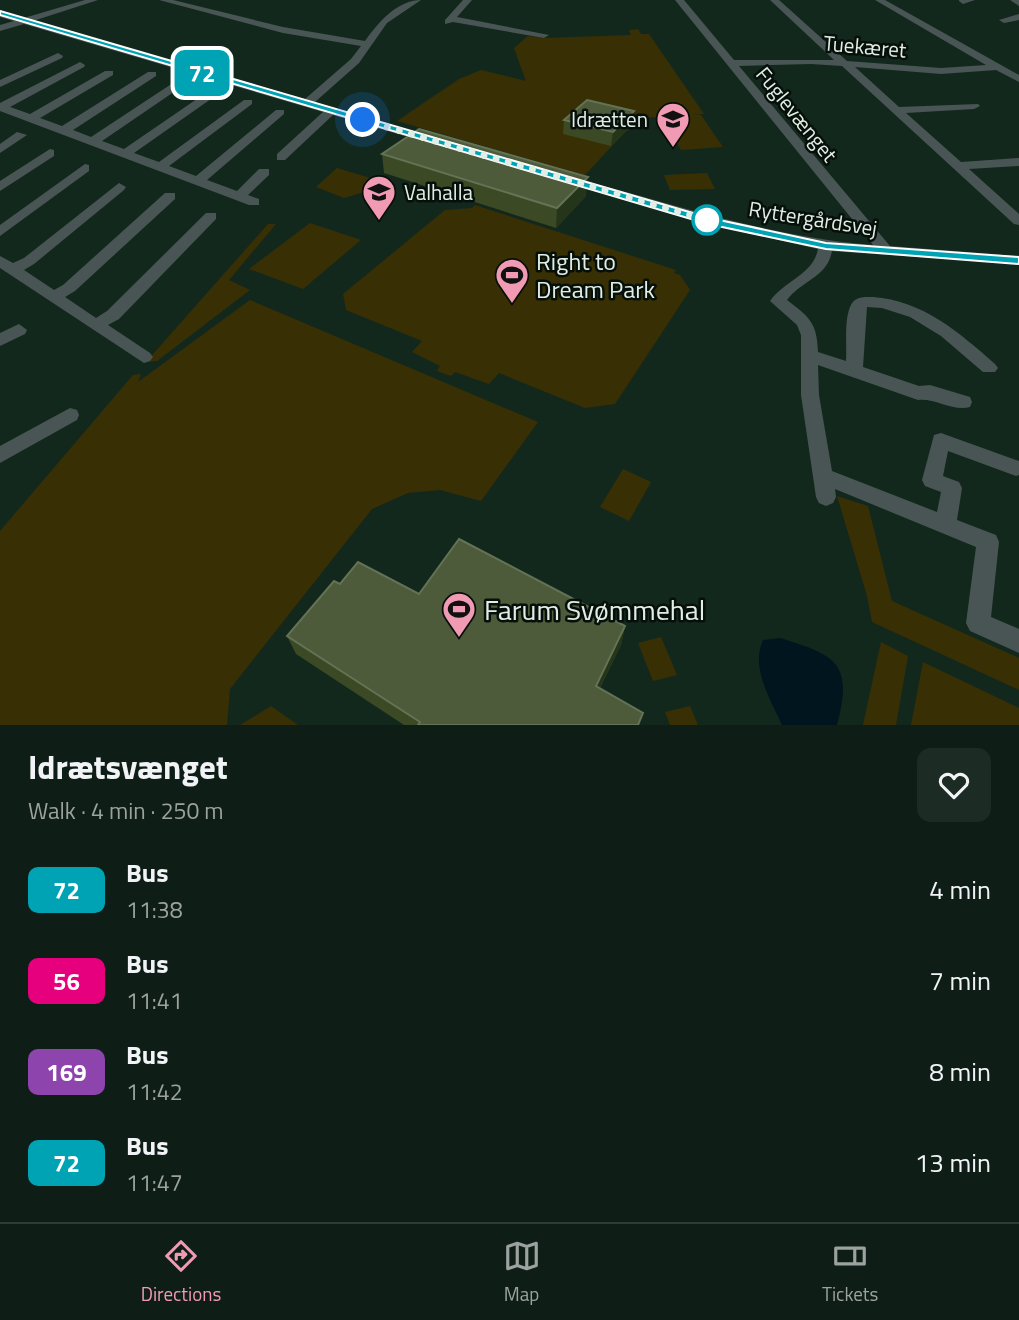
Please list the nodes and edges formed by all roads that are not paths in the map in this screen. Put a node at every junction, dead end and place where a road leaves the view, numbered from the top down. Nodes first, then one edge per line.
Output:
1 (91, 0) edge
2 (163, 0) edge
3 (468, 0) edge
4 (680, 0) edge
5 (774, 0) edge
6 (879, 0) edge
7 (1014, 0) edge
8 (412, 1) edge
9 (1019, 3) edge
10 (0, 13) edge
11 (1019, 17) edge
12 (1004, 20) dead end
13 (24, 21) junction
14 (0, 28) edge
15 (544, 35) dead end
16 (366, 44) junction
17 (58, 56) dead end
18 (730, 63) junction
19 (844, 64) junction
20 (80, 65) dead end
21 (997, 67) junction
22 (109, 73) dead end
23 (152, 74) dead end
24 (1019, 79) edge
25 (180, 83) dead end
26 (0, 84) edge
27 (214, 92) dead end
28 (248, 102) dead end
29 (306, 104) junction
30 (974, 106) dead end
31 (1, 107) edge
32 (897, 110) junction
33 (331, 111) junction
34 (280, 113) dead end
35 (30, 119) junction
36 (62, 131) junction
37 (21, 135) dead end
38 (92, 142) junction
39 (444, 144) edge
40 (0, 149) edge
41 (50, 152) dead end
42 (125, 154) junction
43 (281, 157) dead end
44 (1019, 162) edge
45 (959, 166) junction
46 (160, 167) junction
47 (85, 169) dead end
48 (264, 173) dead end
49 (554, 176) edge
50 (198, 181) junction
51 (0, 187) edge
52 (119, 187) dead end
53 (170, 196) dead end
54 (239, 196) junction
55 (254, 202) dead end
56 (211, 216) dead end
57 (1019, 221) edge
58 (0, 232) edge
59 (826, 246) junction
60 (886, 251) junction
61 (1019, 260) edge
62 (6, 265) edge
63 (54, 296) junction
64 (96, 325) junction
65 (19, 330) dead end
66 (0, 340) edge
67 (808, 355) junction
68 (144, 358) dead end
69 (989, 368) dead end
70 (854, 370) junction
71 (963, 402) dead end
72 (70, 415) dead end
73 (0, 456) edge
74 (1016, 468) dead end
75 (821, 475) junction
76 (826, 498) dead end
77 (945, 524) junction
78 (1019, 641) edge

1 - 13 street
2 - 16 street
3 - 15 street
4 - 18 street, Fuglevænget
5 - 19 street
6 - 21 street
7 - 9 street
8 - 16 street
10 - 13 street
11 - 12 street
13 - 14 street
13 - 29 street
16 - 29 street
17 - 26 street
18 - 19 street, Tuekæret
18 - 60 street, Fuglevænget
19 - 21 street, Tuekæret
19 - 32 street
20 - 31 street
21 - 24 street
22 - 35 street
23 - 36 street
25 - 38 street
27 - 42 street
28 - 46 street
29 - 33 street
30 - 32 street
31 - 35 street
32 - 45 street
33 - 39 street
33 - 43 street
34 - 50 street
35 - 36 street
36 - 38 street
37 - 40 street
38 - 42 street
41 - 51 street
42 - 46 street
44 - 45 street
45 - 57 street
46 - 50 street
47 - 58 street
48 - 54 street
49 - 59 street, Ryttergårdsvej
50 - 54 street
52 - 62 street
53 - 63 street
54 - 55 street
56 - 64 street
59 - 60 street, Ryttergårdsvej
59 - 67 street
60 - 61 street, Ryttergårdsvej
62 - 63 street
63 - 64 street
64 - 68 street
65 - 66 street
67 - 70 street
67 - 75 street
69 - 70 street
70 - 71 street
72 - 73 street
74 - 77 street
75 - 76 street
75 - 77 street
77 - 78 street

